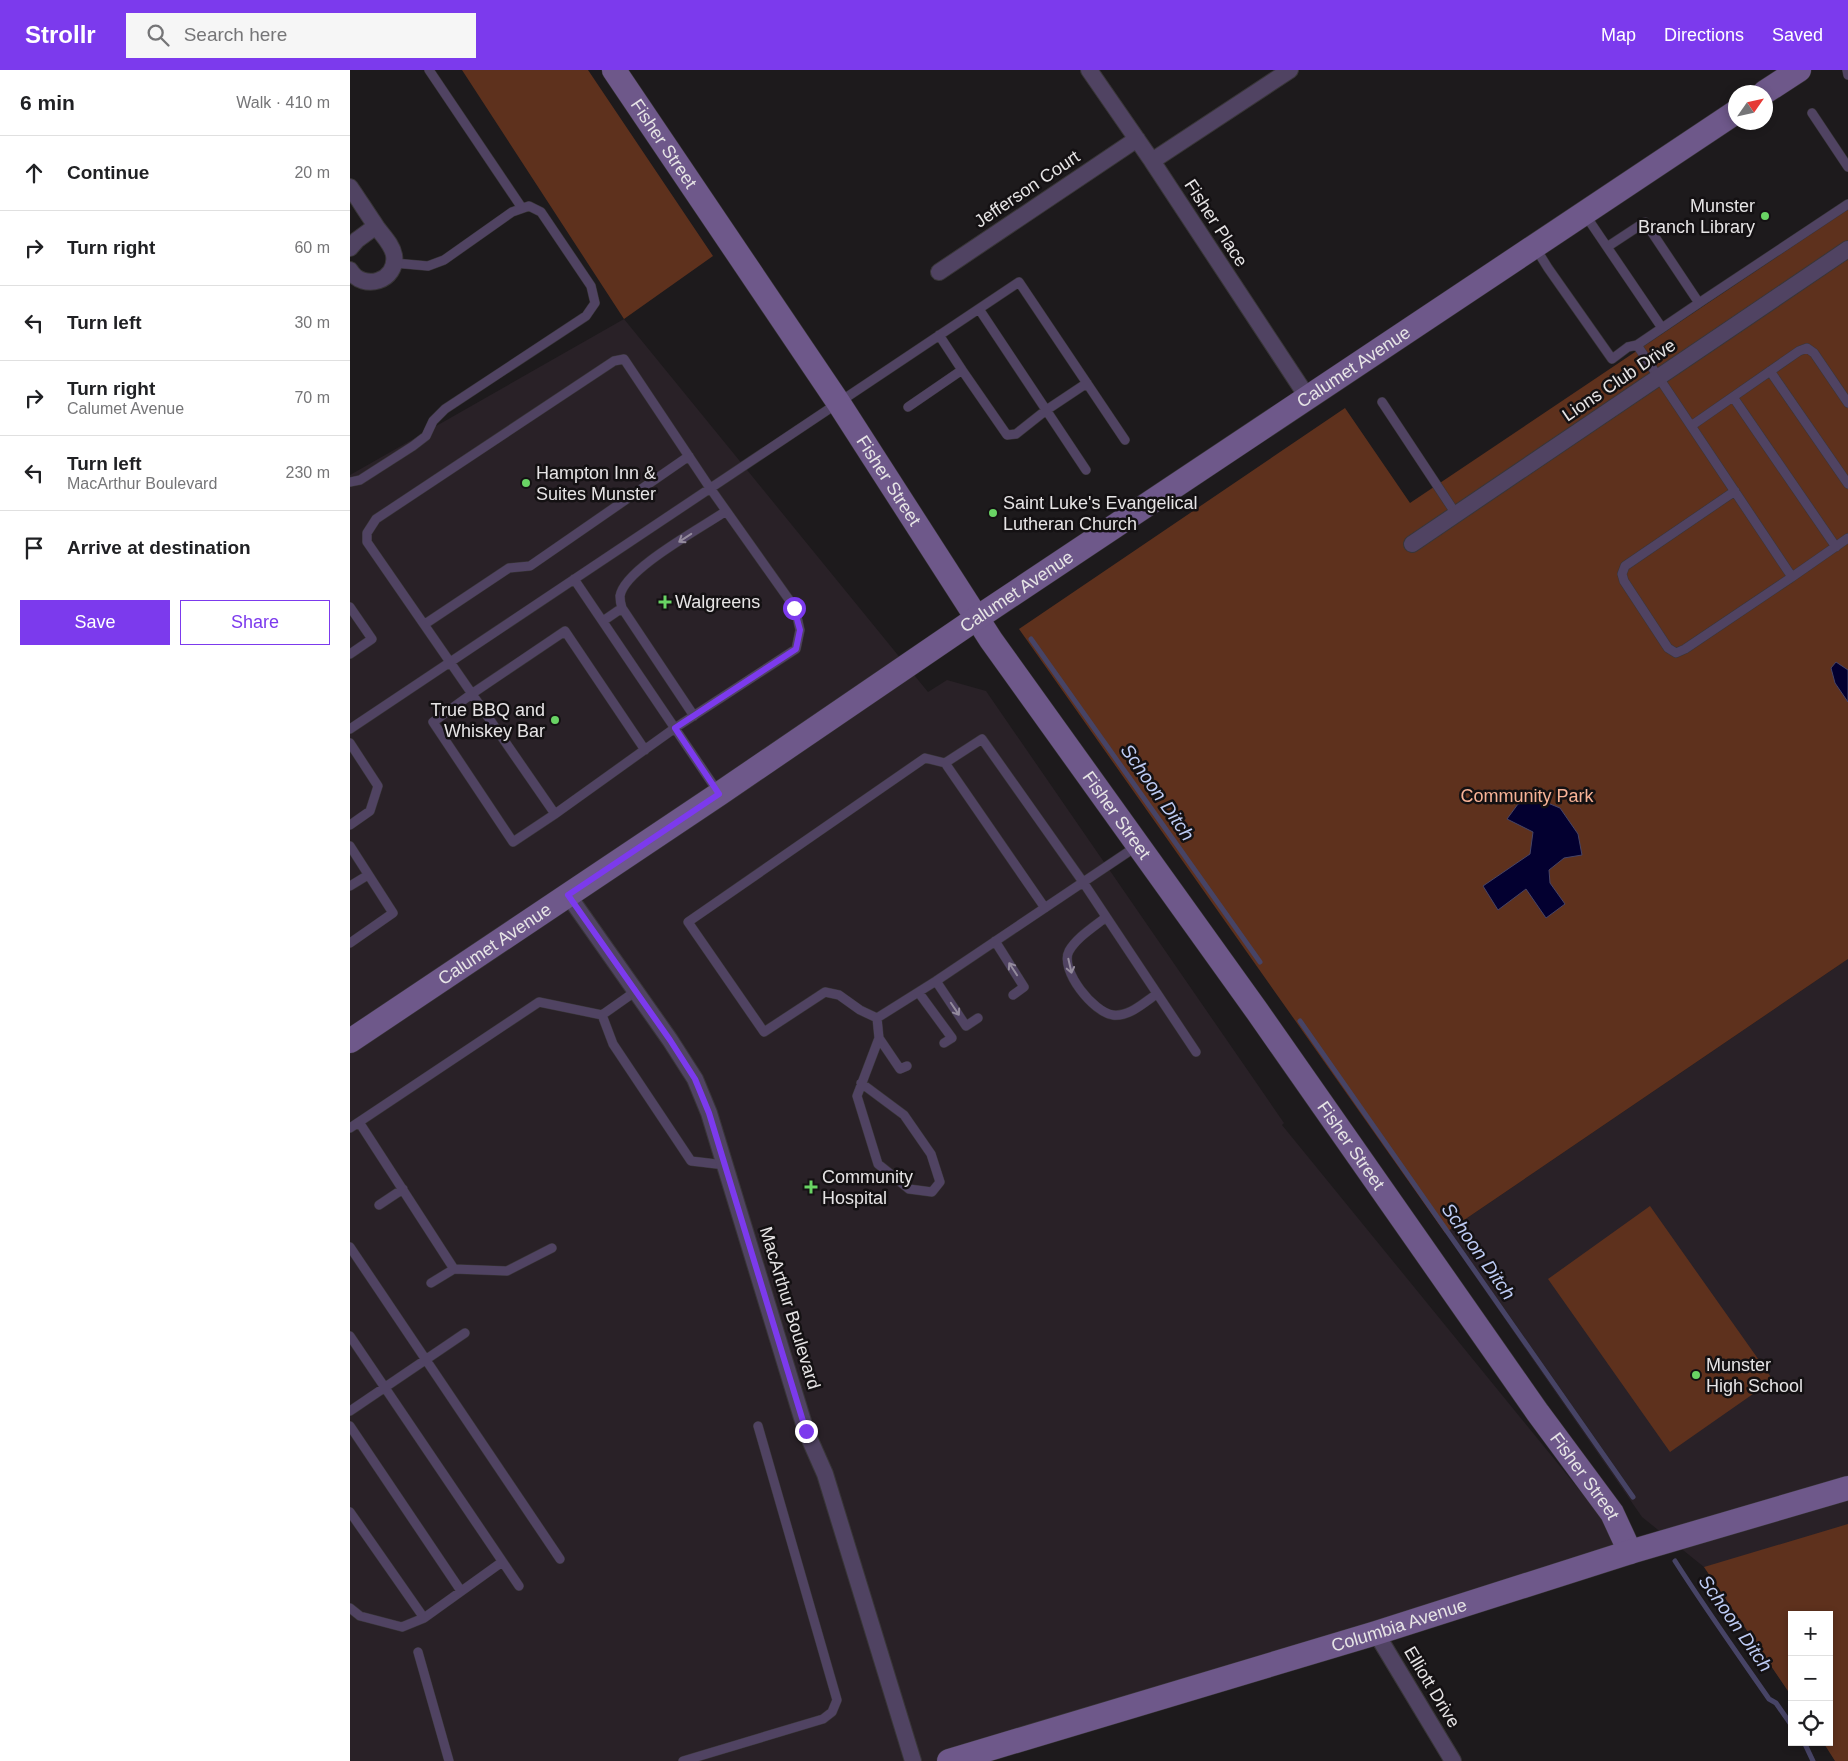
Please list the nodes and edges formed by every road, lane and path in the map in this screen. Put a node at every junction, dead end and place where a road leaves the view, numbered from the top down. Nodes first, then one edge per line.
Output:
1 (429, 70) edge
2 (614, 70) edge
3 (1089, 70) edge
4 (1290, 70) edge
5 (1799, 70) edge
6 (1847, 70) edge
7 (1848, 75) edge
8 (1773, 87) edge
9 (1812, 114) dead end
10 (1728, 117) edge
11 (1137, 139) junction
12 (1152, 161) junction
13 (1848, 167) edge
14 (350, 187) edge
15 (1848, 204) edge
16 (522, 208) junction
17 (1584, 214) junction
18 (376, 226) junction
19 (1535, 247) junction
20 (1607, 247) junction
21 (350, 248) edge
22 (1848, 249) edge
23 (394, 263) junction
24 (350, 270) edge
25 (939, 272) dead end
26 (1699, 303) junction
27 (979, 309) junction
28 (1662, 328) junction
29 (939, 335) junction
30 (1637, 345) junction
31 (962, 370) junction
32 (1770, 371) junction
33 (1658, 377) junction
34 (1087, 383) junction
35 (1732, 397) junction
36 (1308, 398) junction
37 (838, 402) junction
38 (1382, 402) dead end
39 (1848, 404) edge
40 (908, 407) dead end
41 (1046, 411) junction
42 (1691, 426) junction
43 (1126, 440) dead end
44 (689, 456) junction
45 (1086, 470) dead end
46 (350, 482) edge
47 (1848, 484) edge
48 (710, 488) junction
49 (1735, 491) junction
50 (726, 511) junction
51 (1456, 514) junction
52 (1848, 538) edge
53 (1412, 544) dead end
54 (1836, 547) junction
55 (1792, 577) junction
56 (574, 579) junction
57 (350, 607) edge
58 (622, 608) junction
59 (977, 618) junction
60 (603, 621) junction
61 (424, 624) junction
62 (350, 654) edge
63 (451, 662) junction
64 (472, 693) junction
65 (694, 716) junction
66 (675, 728) junction
67 (350, 729) edge
68 (350, 743) edge
69 (645, 750) junction
70 (945, 763) junction
71 (719, 794) junction
72 (555, 814) junction
73 (350, 824) edge
74 (1137, 845) junction
75 (350, 846) edge
76 (368, 875) junction
77 (1083, 882) junction
78 (350, 886) edge
79 (568, 895) junction
80 (1045, 908) junction
81 (1106, 917) junction
82 (995, 941) junction
83 (350, 942) edge
84 (936, 981) junction
85 (636, 991) junction
86 (919, 993) junction
87 (1157, 994) junction
88 (1013, 995) dead end
89 (602, 1015) junction
90 (877, 1018) junction
91 (978, 1018) dead end
92 (879, 1038) junction
93 (350, 1041) edge
94 (944, 1043) dead end
95 (1196, 1052) dead end
96 (907, 1066) dead end
97 (862, 1083) junction
98 (359, 1122) junction
99 (350, 1128) edge
100 (725, 1165) junction
101 (403, 1189) junction
102 (378, 1205) dead end
103 (350, 1247) edge
104 (552, 1248) dead end
105 (454, 1269) junction
106 (431, 1283) dead end
107 (465, 1333) dead end
108 (350, 1336) edge
109 (426, 1360) junction
110 (384, 1388) junction
111 (350, 1411) edge
112 (350, 1426) edge
113 (758, 1426) dead end
114 (1848, 1488) edge
115 (350, 1512) edge
116 (1630, 1552) junction
117 (560, 1559) dead end
118 (502, 1562) junction
119 (519, 1586) dead end
120 (461, 1591) junction
121 (350, 1608) edge
122 (424, 1618) junction
123 (1376, 1633) junction
124 (418, 1652) dead end
125 (450, 1761) edge
126 (683, 1761) edge
127 (913, 1761) edge
128 (949, 1761) edge
129 (1453, 1761) edge

1 - 16 lane
2 - 37 street, Fisher Street
3 - 11 street, Fisher Place
4 - 12 street
5 - 8 street
6 - 7 lane
9 - 13 lane
10 - 17 street, Calumet Avenue
11 - 12 street, Fisher Place
11 - 25 street, Jefferson Court
12 - 36 street, Fisher Place
14 - 18 street
15 - 26 lane
16 - 23 lane
16 - 46 lane
17 - 19 street, Calumet Avenue
17 - 20 lane
18 - 21 street
18 - 23 street
19 - 30 lane
19 - 36 street, Calumet Avenue
20 - 26 lane
20 - 28 lane
22 - 33 street, Lions Club Drive
23 - 24 street
26 - 28 lane
27 - 29 lane
27 - 34 lane
27 - 41 lane
28 - 30 lane
29 - 31 lane
29 - 37 lane
30 - 33 lane
31 - 40 lane
31 - 41 lane
32 - 35 lane
32 - 39 lane
32 - 47 lane
33 - 42 lane
33 - 51 street, Lions Club Drive
34 - 41 lane
34 - 43 lane
35 - 42 lane
35 - 54 lane
36 - 59 street, Calumet Avenue
37 - 48 lane
37 - 59 street, Fisher Street
38 - 51 lane
41 - 45 lane
42 - 49 lane
44 - 48 lane
44 - 61 lane
44 - 61 lane
48 - 50 lane
48 - 56 lane
49 - 55 lane
49 - 55 lane
50 -> 58 lane
50 - 65 lane
51 - 53 street, Lions Club Drive
52 - 54 lane
54 - 55 lane
56 - 60 lane
56 - 63 lane
57 - 62 lane
58 - 60 lane
58 - 65 lane
59 - 71 street, Calumet Avenue
59 - 74 street, Fisher Street
60 - 66 lane
61 - 63 lane
63 - 64 lane
63 - 67 lane
64 - 69 lane
64 - 72 lane
64 - 72 lane
65 - 66 lane
66 - 69 lane
66 - 71 lane
68 - 73 lane
69 - 72 lane
70 - 77 lane
70 - 80 lane
70 - 90 lane
71 - 79 street, Calumet Avenue
74 - 77 lane
74 - 116 street, Fisher Street
75 - 76 lane
76 - 78 lane
76 - 83 lane
77 - 80 lane
77 - 81 lane
79 - 85 street, MacArthur Boulevard
79 - 93 street, Calumet Avenue
80 - 82 lane
81 - 87 lane
81 -> 87 lane
82 - 84 lane
88 -> 82 lane
84 - 86 lane
84 -> 91 lane
85 - 89 lane
85 - 100 street, MacArthur Boulevard
86 - 90 lane
86 - 94 lane
87 - 95 lane
89 - 98 lane
89 - 100 lane
90 - 92 lane
92 - 96 lane
92 - 97 lane
97 - 97 lane
98 - 99 lane
98 - 101 lane
100 - 127 street, MacArthur Boulevard
101 - 102 lane
101 - 105 lane
103 - 109 lane
104 - 105 lane
105 - 106 lane
107 - 109 lane
108 - 110 lane
109 - 110 lane
109 - 117 lane
110 - 111 lane
110 - 118 lane
112 - 120 lane
113 - 126 lane
114 - 116 street, Columbia Avenue
115 - 122 lane
116 - 123 street, Columbia Avenue
118 - 119 lane
118 - 120 lane
120 - 122 lane
121 - 122 lane
123 - 128 street, Columbia Avenue
123 - 129 street, Elliott Drive
124 - 125 lane

